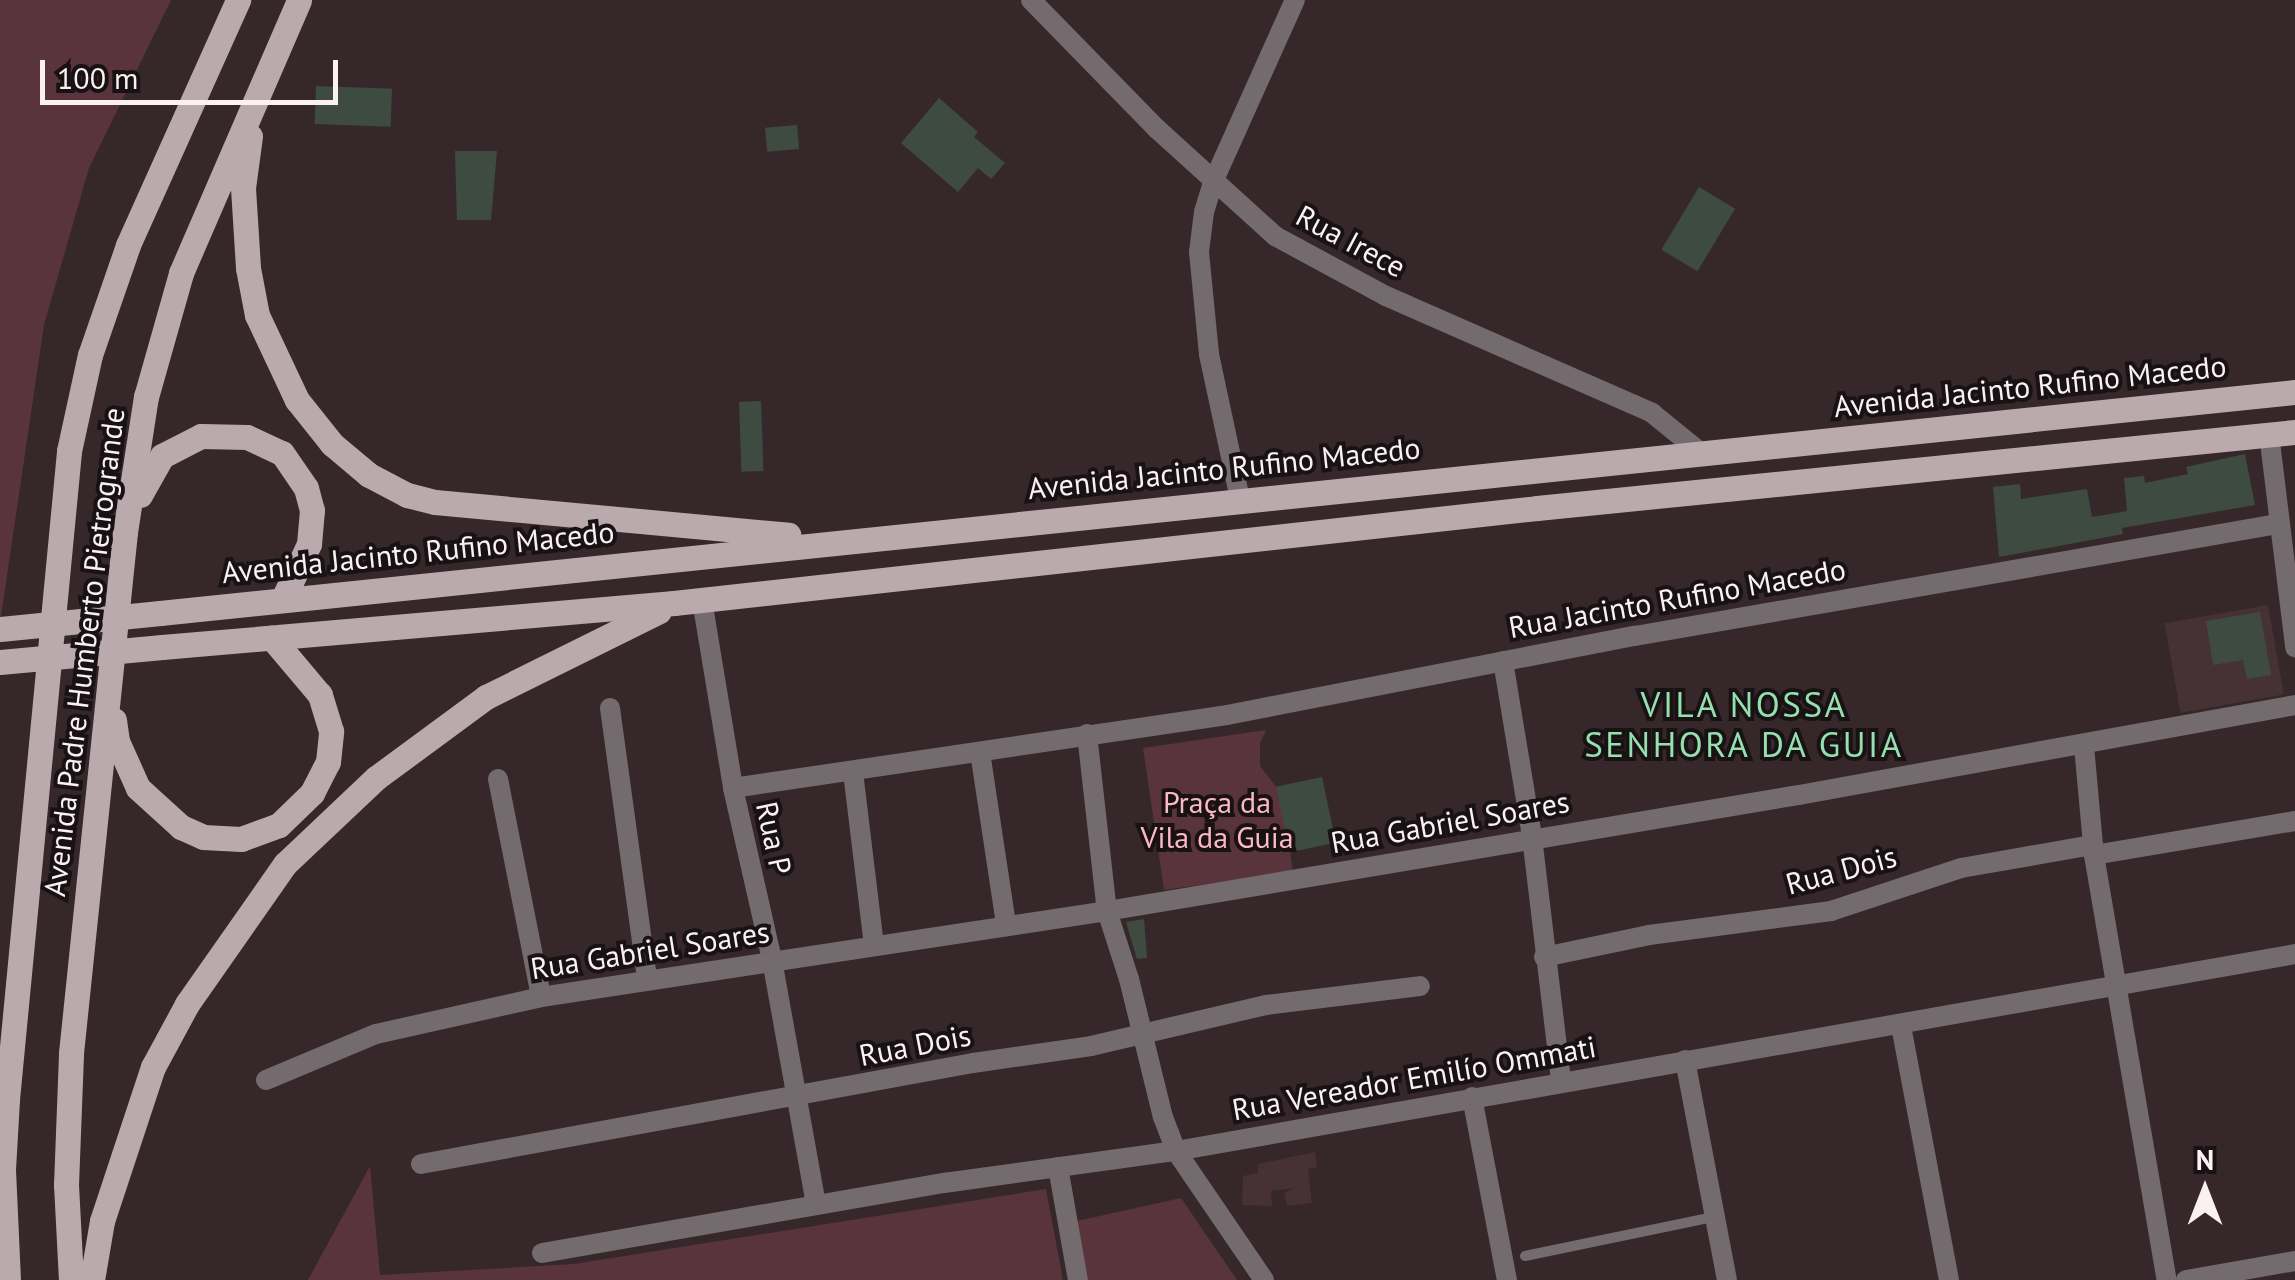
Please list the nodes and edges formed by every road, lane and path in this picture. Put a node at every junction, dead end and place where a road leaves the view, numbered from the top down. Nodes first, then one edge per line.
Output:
1 (238, 0) edge
2 (299, 0) edge
3 (1031, 0) edge
4 (1294, 0) edge
5 (265, 74) junction
6 (1214, 180) junction
7 (2295, 392) edge
8 (2282, 433) edge
9 (1700, 452) junction
10 (1407, 482) junction
11 (1240, 499) junction
12 (1148, 509) junction
13 (2278, 524) junction
14 (125, 532) junction
15 (1291, 534) junction
16 (842, 540) junction
17 (1042, 562) junction
18 (283, 598) junction
19 (702, 600) junction
20 (674, 603) junction
21 (0, 630) edge
22 (272, 638) junction
23 (2295, 647) edge
24 (1503, 660) junction
25 (0, 662) edge
26 (110, 689) junction
27 (2295, 705) edge
28 (610, 708) dead end
29 (1088, 734) junction
30 (2084, 746) junction
31 (980, 752) junction
32 (853, 772) junction
33 (498, 780) dead end
34 (733, 788) junction
35 (2295, 821) edge
36 (1532, 838) junction
37 (2094, 850) junction
38 (1107, 911) junction
39 (1006, 924) junction
40 (874, 946) junction
41 (2295, 954) edge
42 (1544, 956) junction
43 (772, 960) junction
44 (648, 978) junction
45 (1420, 986) dead end
46 (2116, 986) junction
47 (541, 997) junction
48 (1901, 1026) junction
49 (1142, 1035) junction
50 (1685, 1060) junction
51 (266, 1080) dead end
52 (1561, 1082) junction
53 (798, 1098) junction
54 (1472, 1098) junction
55 (1176, 1150) junction
56 (421, 1164) dead end
57 (1058, 1167) junction
58 (816, 1204) junction
59 (1715, 1216) junction
60 (542, 1253) dead end
61 (1525, 1256) dead end
62 (2295, 1261) edge
63 (8, 1280) edge
64 (72, 1280) edge
65 (92, 1280) edge
66 (1078, 1280) edge
67 (1264, 1280) edge
68 (1506, 1280) edge
69 (1727, 1280) edge
70 (1949, 1280) edge
71 (2167, 1280) edge
72 (2186, 1280) edge

1 - 63 main road, Avenida Padre Humberto Pietrogrande
2 - 5 main road, Avenida Padre Humberto Pietrogrande
3 - 6 street, Rua Irece
4 - 6 street
5 - 14 main road, Avenida Padre Humberto Pietrogrande
5 - 16 main road
6 - 9 street, Rua Irece
6 - 11 street
7 - 9 main road, Avenida Jacinto Rufino Macedo
8 - 13 street
8 - 15 main road
9 - 10 main road, Avenida Jacinto Rufino Macedo
10 - 11 main road, Avenida Jacinto Rufino Macedo
10 - 15 main road
11 - 12 main road, Avenida Jacinto Rufino Macedo
12 - 16 main road, Avenida Jacinto Rufino Macedo
12 - 17 main road
13 - 23 street
13 - 24 street, Rua Jacinto Rufino Macedo
14 - 18 main road
14 - 26 main road, Avenida Padre Humberto Pietrogrande
15 - 17 main road
16 - 18 main road, Avenida Jacinto Rufino Macedo
17 - 19 main road
18 - 21 main road, Avenida Jacinto Rufino Macedo, bridge
19 - 20 main road
19 - 34 street, Rua P
20 - 22 main road
20 - 65 main road
22 - 25 main road, bridge
22 - 26 main road
24 - 29 street, Rua Jacinto Rufino Macedo
24 - 36 street
26 - 64 main road, Avenida Padre Humberto Pietrogrande
27 - 30 street, Rua Gabriel Soares
28 - 44 street
29 - 31 street, Rua Jacinto Rufino Macedo
29 - 38 street
30 - 36 street, Rua Gabriel Soares
30 - 37 street
31 - 32 street, Rua Jacinto Rufino Macedo
31 - 39 street
32 - 34 street, Rua Jacinto Rufino Macedo
32 - 40 street
33 - 47 street
34 - 43 street, Rua P
35 - 37 street, Rua Dois
36 - 38 street, Rua Gabriel Soares
36 - 42 street
37 - 42 street, Rua Dois
37 - 46 street
38 - 39 street, Rua Gabriel Soares
38 - 49 street
39 - 40 street, Rua Gabriel Soares
40 - 43 street, Rua Gabriel Soares
41 - 46 street, Rua Vereador Emilío Ommati
42 - 52 street
43 - 44 street, Rua Gabriel Soares
43 - 53 street, Rua P
44 - 47 street, Rua Gabriel Soares
45 - 49 street, Rua Dois
46 - 48 street, Rua Vereador Emilío Ommati
46 - 71 street
47 - 51 street, Rua Gabriel Soares
48 - 50 street, Rua Vereador Emilío Ommati
48 - 70 street
49 - 53 street, Rua Dois
49 - 55 street
50 - 52 street, Rua Vereador Emilío Ommati
50 - 59 street
52 - 54 street, Rua Vereador Emilío Ommati
53 - 56 street, Rua Dois
53 - 58 street, Rua P
54 - 55 street, Rua Vereador Emilío Ommati
54 - 68 street
55 - 57 street, Rua Vereador Emilío Ommati
55 - 67 street
57 - 58 street, Rua Vereador Emilío Ommati
57 - 66 street
58 - 60 street, Rua Vereador Emilío Ommati
59 - 61 lane
59 - 69 street
62 - 72 street

